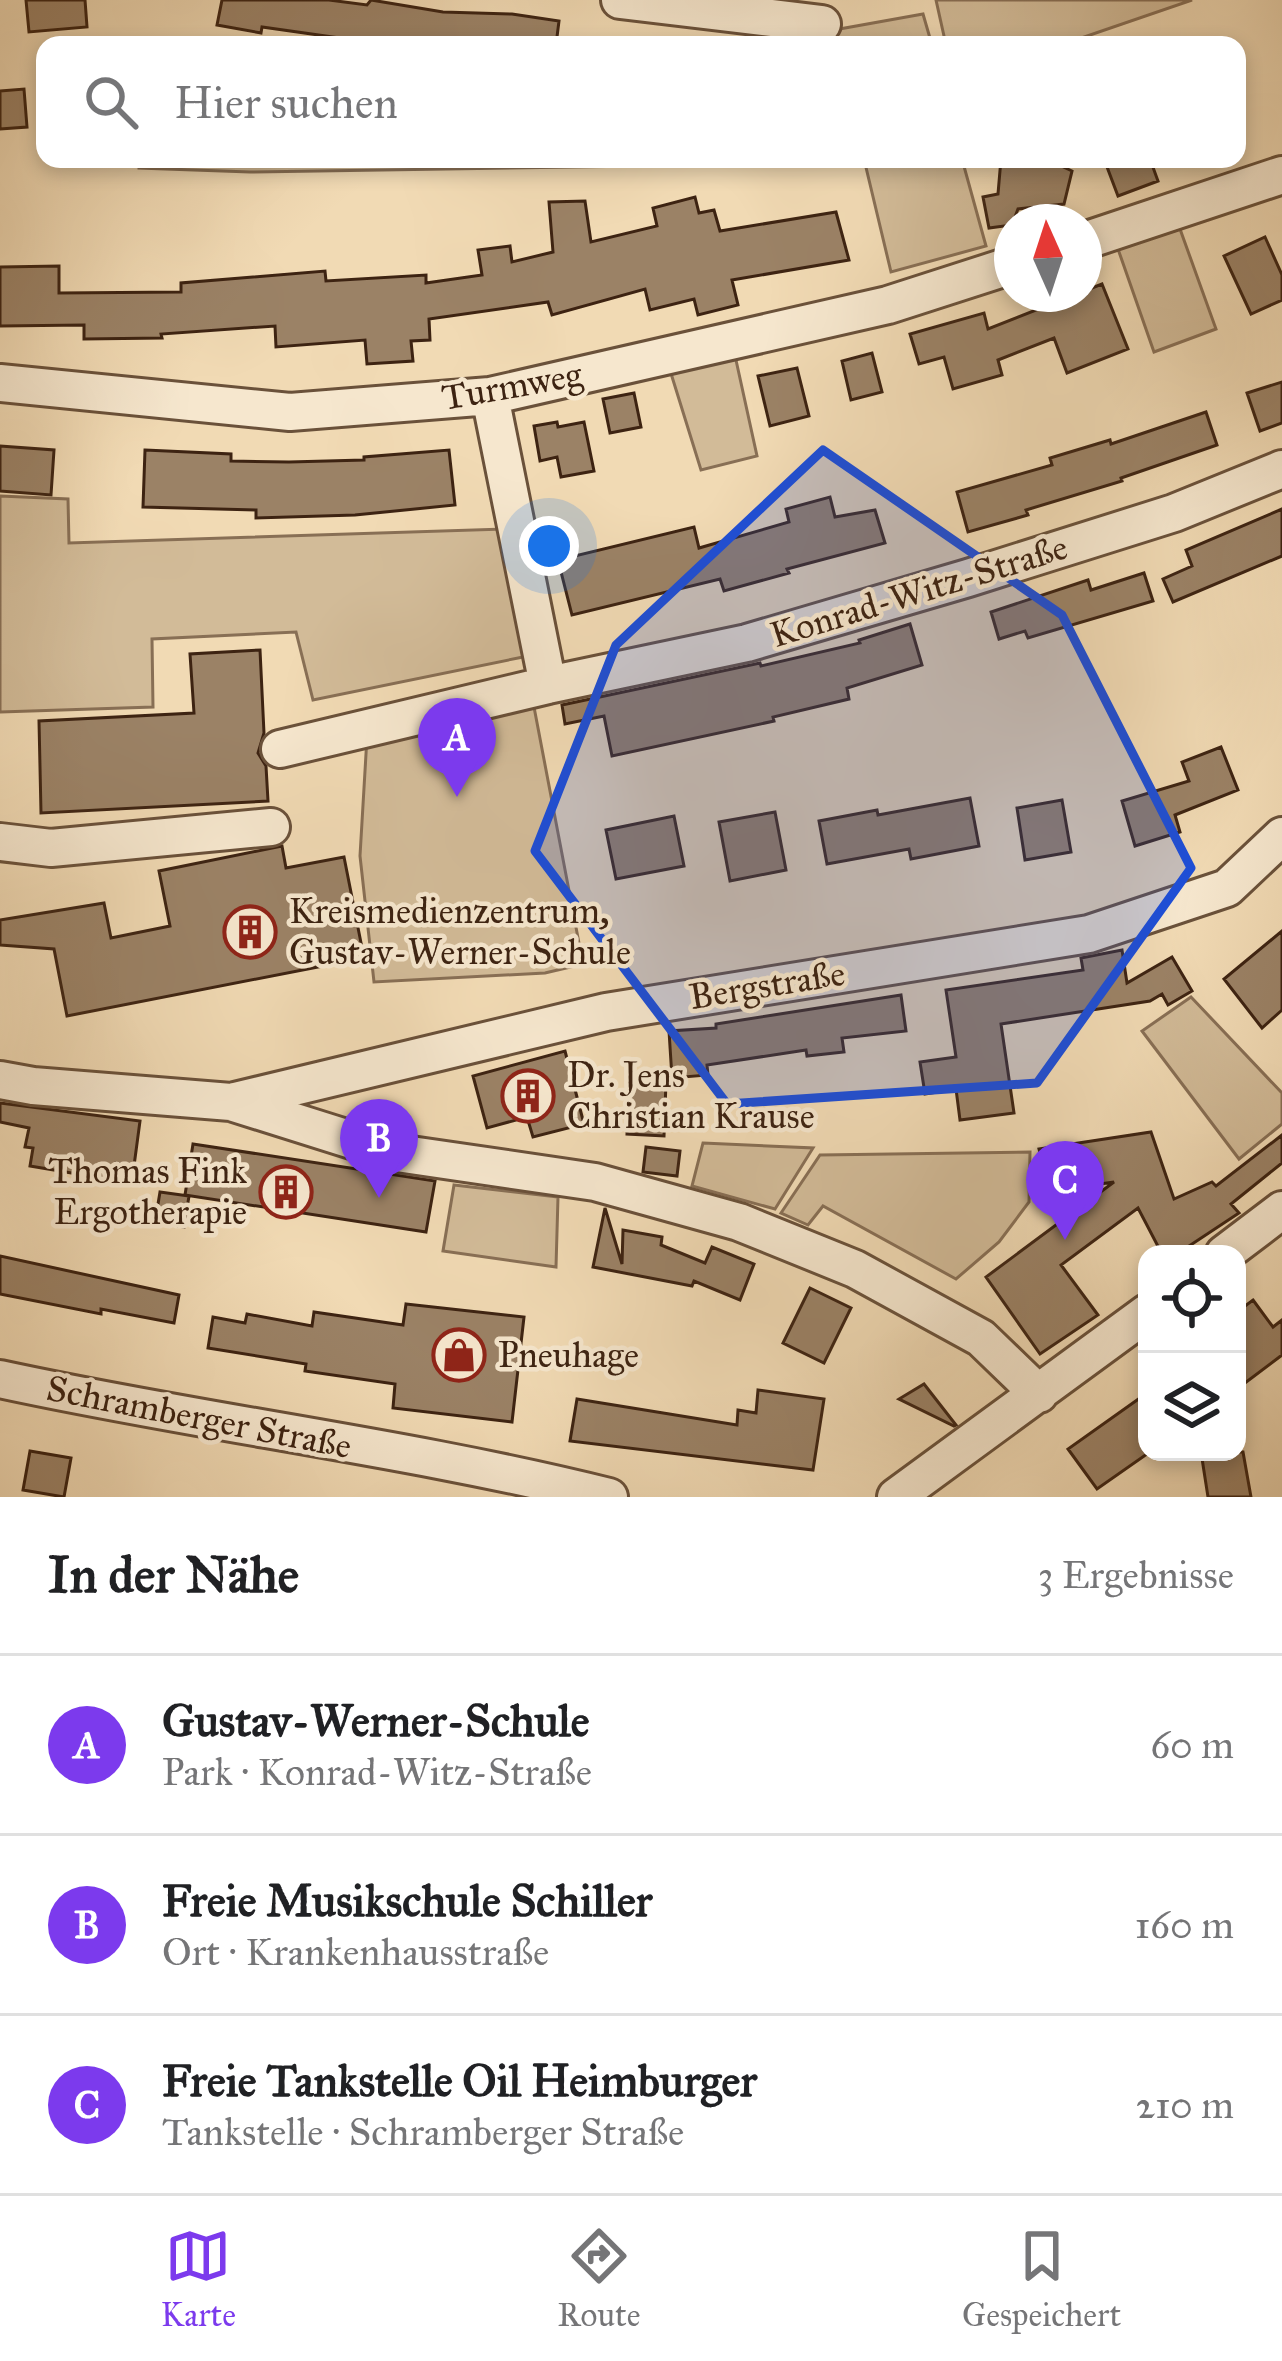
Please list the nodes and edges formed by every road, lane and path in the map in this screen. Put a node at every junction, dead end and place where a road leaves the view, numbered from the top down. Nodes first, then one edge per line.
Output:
1 (620, 0) edge
2 (822, 24) dead end
3 (1282, 176) edge
4 (1102, 236) edge
5 (994, 271) edge
6 (0, 383) edge
7 (490, 396) junction
8 (1282, 469) edge
9 (548, 685) junction
10 (280, 749) dead end
11 (271, 827) dead end
12 (1282, 836) edge
13 (0, 842) edge
14 (0, 1079) edge
15 (231, 1102) junction
16 (1282, 1210) edge
17 (1236, 1245) edge
18 (1138, 1320) edge
19 (0, 1379) edge
20 (1039, 1394) junction
21 (609, 1497) edge
22 (896, 1497) edge

1 - 2 street
3 - 4 street
5 - 7 street, Turmweg
6 - 7 street, Turmweg
7 - 9 street
8 - 9 street, Konrad-Witz-Straße
9 - 10 street, Konrad-Witz-Straße
11 - 13 street
12 - 15 street, Bergstraße
14 - 15 street
15 - 20 street
16 - 17 street
18 - 20 street
19 - 21 street, Schramberger Straße
20 - 22 street

